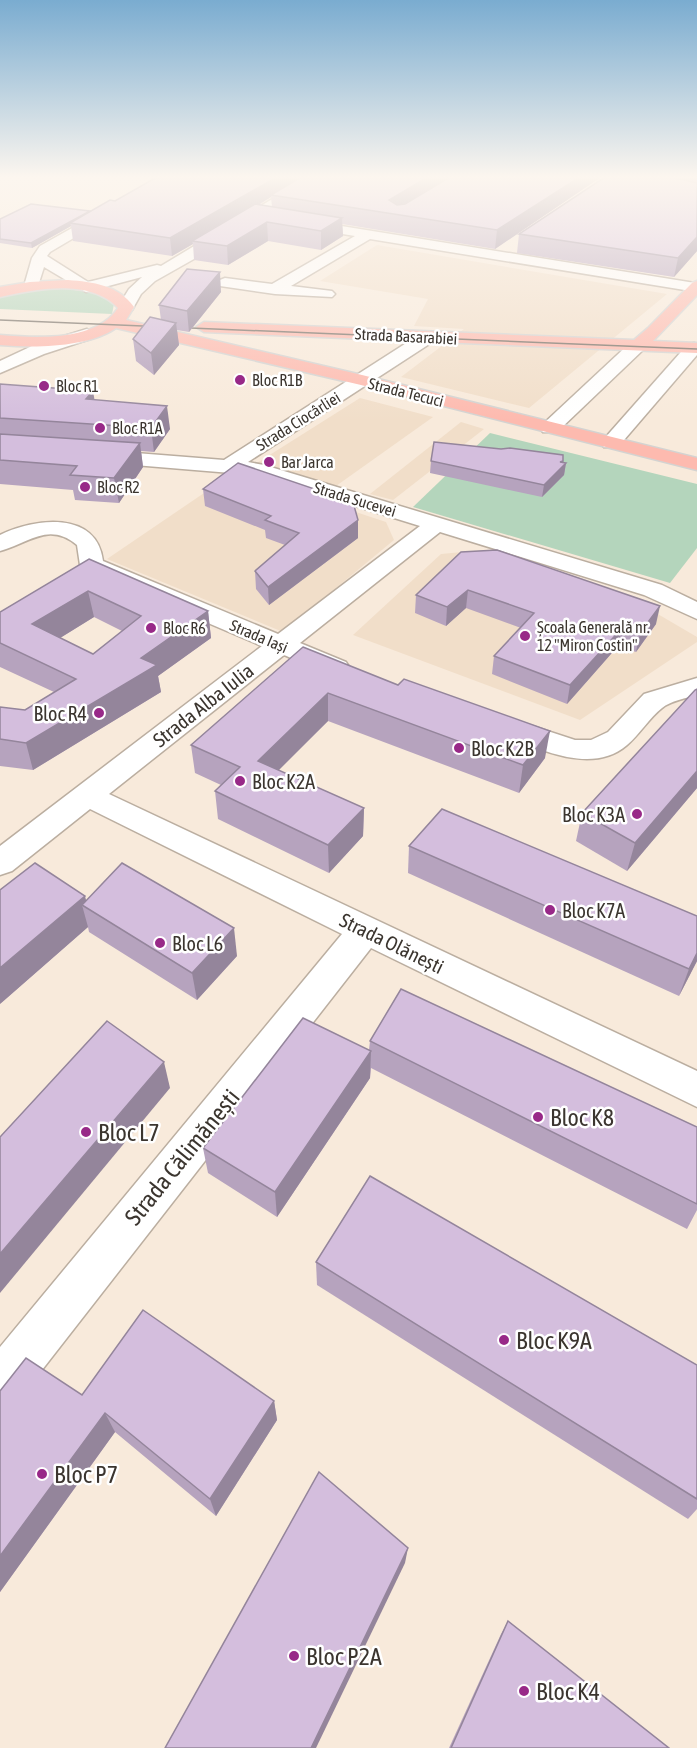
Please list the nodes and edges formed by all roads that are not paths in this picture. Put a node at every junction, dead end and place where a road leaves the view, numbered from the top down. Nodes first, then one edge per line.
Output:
1 (35, 259) edge
2 (39, 259) edge
3 (45, 259) edge
4 (69, 259) edge
5 (73, 259) dead end
6 (183, 259) edge
7 (327, 259) edge
8 (514, 259) edge
9 (118, 263) edge
10 (175, 263) junction
11 (22, 269) dead end
12 (225, 283) dead end
13 (0, 284) edge
14 (32, 286) junction
15 (86, 287) junction
16 (696, 287) edge
17 (275, 289) junction
18 (0, 292) edge
19 (327, 294) dead end
20 (126, 307) junction
21 (115, 323) junction
22 (87, 334) junction
23 (428, 337) junction
24 (0, 340) edge
25 (637, 346) junction
26 (695, 348) edge
27 (0, 368) edge
28 (362, 380) junction
29 (550, 428) junction
30 (611, 443) junction
31 (73, 454) edge
32 (697, 464) edge
33 (230, 465) junction
34 (435, 525) junction
35 (0, 544) edge
36 (693, 602) edge
37 (279, 645) junction
38 (365, 679) edge
39 (697, 686) edge
40 (482, 718) edge
41 (88, 796) junction
42 (0, 863) edge
43 (365, 930) junction
44 (697, 1090) edge
45 (0, 1385) edge

1 - 11 main road
2 - 14 street
3 - 15 street
4 - 5 street
6 - 10 street
7 - 17 street
8 - 16 street
9 - 10 street
10 - 15 street
10 - 20 street
12 - 17 street
13 - 14 main road
14 - 15 main road
14 - 18 main road
15 - 20 main road
16 - 25 main road
17 - 19 street
20 - 21 main road
21 - 22 main road
21 - 23 main road, Strada Basarabiei
21 - 28 main road, Strada Tecuci
22 - 24 main road
22 - 27 street
23 - 25 main road, Strada Basarabiei
23 - 28 street, Strada Ciocârliei
25 - 26 main road, Strada Basarabiei
25 - 29 street
26 - 30 street
28 - 29 main road, Strada Tecuci
28 - 33 street, Strada Ciocârliei
29 - 30 main road, Strada Tecuci
30 - 32 main road, Strada Tecuci
31 - 33 street, Strada Sucevei
33 - 34 street, Strada Sucevei
34 - 36 street, Strada Sucevei
34 - 37 street, Strada Alba Iulia
35 - 37 street, Strada Iași
37 - 38 street, Strada Iași
37 - 41 street, Strada Alba Iulia
39 - 40 street
41 - 42 street, Strada Alba Iulia
41 - 43 street, Strada Olănești
43 - 44 street, Strada Olănești
43 - 45 street, Strada Călimănești

